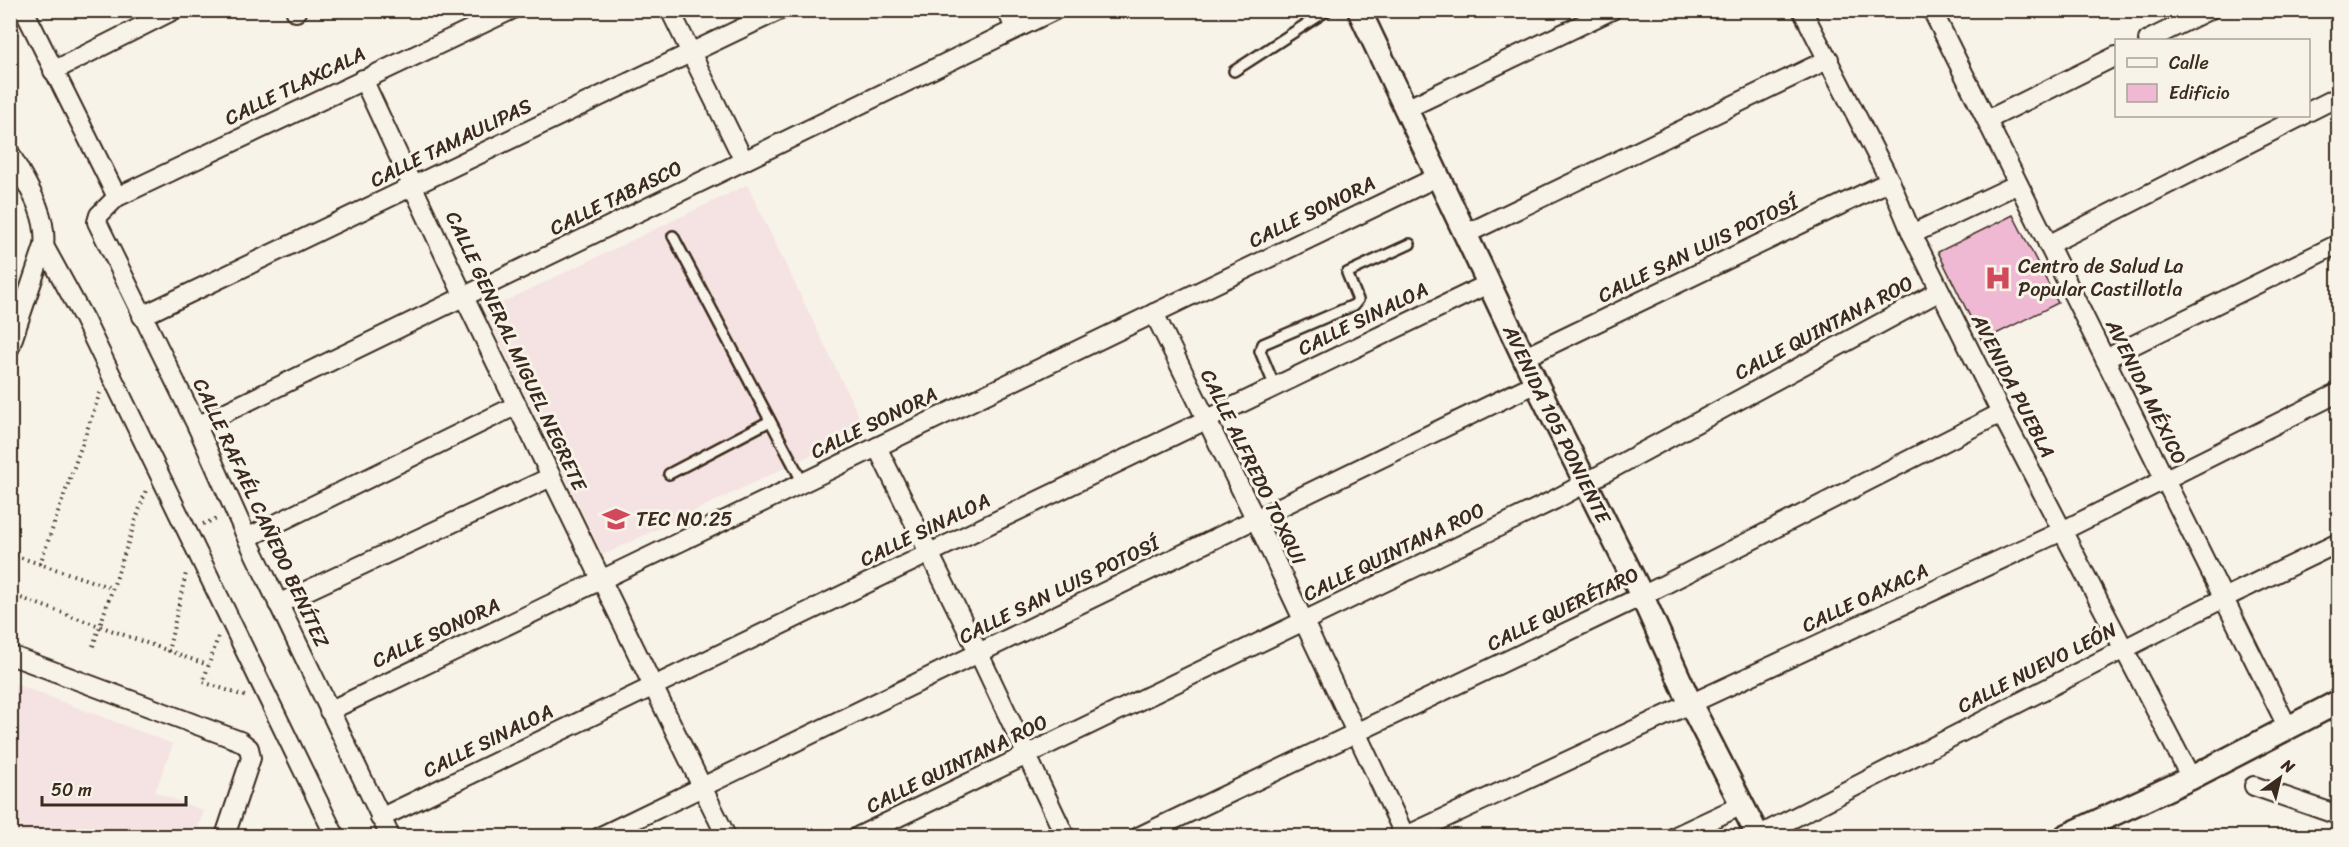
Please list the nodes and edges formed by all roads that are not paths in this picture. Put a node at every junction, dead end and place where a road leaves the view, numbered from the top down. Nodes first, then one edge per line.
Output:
1 (24, 10) edge
2 (174, 10) edge
3 (512, 10) edge
4 (670, 10) edge
5 (780, 10) edge
6 (1007, 10) edge
7 (1055, 10) edge
8 (1328, 10) edge
9 (1359, 10) edge
10 (1612, 10) edge
11 (1802, 10) edge
12 (1932, 10) edge
13 (2209, 10) edge
14 (1015, 29) junction
15 (2150, 39) edge
16 (692, 52) junction
17 (2115, 56) edge
18 (1829, 59) junction
19 (53, 71) junction
20 (1234, 71) dead end
21 (363, 78) junction
22 (2338, 97) edge
23 (1406, 109) junction
24 (2310, 111) edge
25 (2300, 117) edge
26 (1987, 120) junction
27 (10, 153) edge
28 (744, 161) junction
29 (1438, 176) junction
30 (1890, 181) junction
31 (2018, 184) junction
32 (413, 186) junction
33 (117, 197) junction
34 (103, 210) joint
35 (1466, 234) junction
36 (1912, 234) junction
37 (673, 236) dead end
38 (45, 238) junction
39 (1410, 244) dead end
40 (2338, 244) edge
41 (2048, 245) junction
42 (1490, 283) junction
43 (1940, 291) junction
44 (464, 297) junction
45 (1154, 313) junction
46 (142, 316) junction
47 (12, 340) edge
48 (1525, 357) junction
49 (2105, 359) junction
50 (1536, 383) junction
51 (1275, 387) junction
52 (2338, 393) edge
53 (517, 405) junction
54 (2001, 413) junction
55 (1205, 420) junction
56 (770, 421) junction
57 (197, 426) junction
58 (877, 447) junction
59 (669, 474) dead end
60 (551, 477) junction
61 (2165, 480) junction
62 (803, 483) junction
63 (1585, 483) junction
64 (1256, 520) junction
65 (2062, 531) junction
66 (247, 538) junction
67 (2338, 543) edge
68 (928, 554) junction
69 (601, 580) junction
70 (1642, 596) junction
71 (2224, 598) junction
72 (278, 604) junction
73 (1302, 622) junction
74 (2123, 650) junction
75 (980, 654) junction
76 (10, 655) edge
77 (652, 687) junction
78 (2338, 702) edge
79 (1691, 705) junction
80 (330, 711) junction
81 (2288, 728) junction
82 (1356, 733) junction
83 (1026, 756) junction
84 (2191, 778) junction
85 (2254, 786) dead end
86 (703, 787) junction
87 (1742, 805) junction
88 (2338, 815) edge
89 (380, 818) junction
90 (2094, 830) edge
91 (328, 831) edge
92 (1758, 836) edge
93 (225, 837) edge
94 (390, 837) edge
95 (601, 837) edge
96 (726, 837) edge
97 (859, 837) edge
98 (1065, 837) edge
99 (1140, 837) edge
100 (1406, 837) edge
101 (1676, 837) edge
102 (2066, 837) edge

1 - 19 street
2 - 19 street
3 - 21 street, CALLE TLAXCALA
4 - 16 street
5 - 16 street, CALLE TAMAULIPAS
6 - 14 street
7 - 14 street, CALLE TABASCO
8 - 20 lane
9 - 23 street, AVENIDA 105 PONIENTE
10 - 23 street
11 - 18 street, AVENIDA PUEBLA
12 - 26 street, AVENIDA MÉXICO
13 - 15 street
14 - 28 street, CALLE TABASCO
16 - 28 street
16 - 32 street, CALLE TAMAULIPAS
17 - 26 street
18 - 30 street, AVENIDA PUEBLA
18 - 35 street
19 - 33 street
21 - 32 street, CALLE GENERAL MIGUEL NEGRETE
21 - 33 street, CALLE TLAXCALA
22 - 24 street
23 - 29 street, AVENIDA 105 PONIENTE
25 - 41 street
26 - 31 street, AVENIDA MÉXICO
27 - 38 street
28 - 44 street, CALLE TABASCO
29 - 35 street, AVENIDA 105 PONIENTE
29 - 45 street, CALLE SONORA
30 - 36 street, AVENIDA PUEBLA
30 - 48 street, CALLE SAN LUIS POTOSÍ
31 - 36 street
31 - 41 street, AVENIDA MÉXICO
32 - 44 street, CALLE GENERAL MIGUEL NEGRETE
32 - 46 street, CALLE TAMAULIPAS
33 - 34 street, CALLE TLAXCALA
34 - 46 street, CALLE RAFAÉL CAÑEDO BENÍTEZ
35 - 42 street, AVENIDA 105 PONIENTE
36 - 43 street, AVENIDA PUEBLA
37 - 56 lane
38 - 47 street
38 - 91 street
39 - 51 lane
40 - 49 street
41 - 49 street, AVENIDA MÉXICO
42 - 48 street, AVENIDA 105 PONIENTE
42 - 51 street, CALLE SINALOA
43 - 54 street, AVENIDA PUEBLA
43 - 63 street, CALLE QUINTANA ROO
44 - 53 street, CALLE GENERAL MIGUEL NEGRETE
44 - 57 street, CALLE TABASCO
45 - 55 street, CALLE ALFREDO TOXQUI
45 - 58 street, CALLE SONORA
46 - 57 street, CALLE RAFAÉL CAÑEDO BENÍTEZ
48 - 50 street, AVENIDA 105 PONIENTE
49 - 61 street, AVENIDA MÉXICO
50 - 63 street, AVENIDA 105 PONIENTE
50 - 64 street, CALLE SAN LUIS POTOSÍ
51 - 55 street, CALLE SINALOA
52 - 61 street, CALLE OAXACA
53 - 60 street, CALLE GENERAL MIGUEL NEGRETE
53 - 66 street
54 - 65 street, AVENIDA PUEBLA
54 - 70 street, CALLE QUERÉTARO
55 - 64 street, CALLE ALFREDO TOXQUI
55 - 68 street, CALLE SINALOA
56 - 59 lane
56 - 62 lane
57 - 66 street, CALLE RAFAÉL CAÑEDO BENÍTEZ
58 - 62 street, CALLE SONORA
58 - 68 street
60 - 69 street, CALLE GENERAL MIGUEL NEGRETE
60 - 72 street
61 - 65 street, CALLE OAXACA
61 - 71 street, AVENIDA MÉXICO
62 - 69 street, CALLE SONORA
63 - 70 street, AVENIDA 105 PONIENTE
63 - 73 street, CALLE QUINTANA ROO
64 - 73 street, CALLE ALFREDO TOXQUI
64 - 75 street, CALLE SAN LUIS POTOSÍ
65 - 74 street, AVENIDA PUEBLA
65 - 79 street, CALLE OAXACA
66 - 72 street, CALLE RAFAÉL CAÑEDO BENÍTEZ
67 - 71 street, CALLE NUEVO LEÓN
68 - 75 street
68 - 77 street, CALLE SINALOA
69 - 77 street, CALLE GENERAL MIGUEL NEGRETE
69 - 80 street, CALLE SONORA
70 - 79 street, AVENIDA 105 PONIENTE
70 - 82 street, CALLE QUERÉTARO
71 - 74 street, CALLE NUEVO LEÓN
71 - 81 street, AVENIDA MÉXICO
72 - 80 street, CALLE RAFAÉL CAÑEDO BENÍTEZ
73 - 82 street, CALLE ALFREDO TOXQUI
73 - 83 street, CALLE QUINTANA ROO
74 - 84 street, AVENIDA PUEBLA
74 - 92 street, CALLE NUEVO LEÓN
75 - 83 street
75 - 86 street, CALLE SAN LUIS POTOSÍ
76 - 93 street
77 - 86 street, CALLE GENERAL MIGUEL NEGRETE
77 - 89 street, CALLE SINALOA
78 - 81 street
79 - 87 street, AVENIDA 105 PONIENTE
79 - 100 street, CALLE OAXACA
80 - 89 street, CALLE RAFAÉL CAÑEDO BENÍTEZ
81 - 84 street
82 - 99 street, CALLE QUERÉTARO
82 - 100 street, CALLE ALFREDO TOXQUI
83 - 97 street, CALLE QUINTANA ROO
83 - 98 street
84 - 90 street
85 - 88 street
86 - 95 street, CALLE SAN LUIS POTOSÍ
86 - 96 street, CALLE GENERAL MIGUEL NEGRETE
87 - 92 street, AVENIDA 105 PONIENTE
87 - 101 street
89 - 94 street, CALLE RAFAÉL CAÑEDO BENÍTEZ
90 - 102 street

